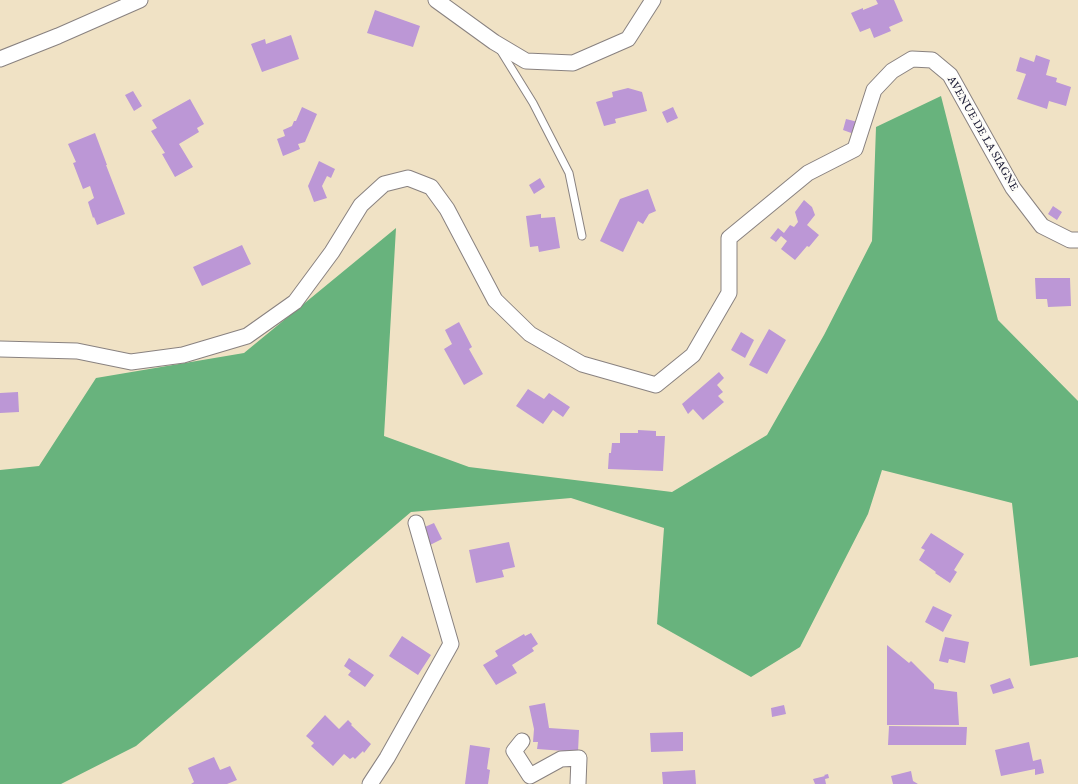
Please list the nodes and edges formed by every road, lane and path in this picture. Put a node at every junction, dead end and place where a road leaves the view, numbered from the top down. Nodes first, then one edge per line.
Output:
1 (140, 0) edge
2 (436, 0) edge
3 (653, 0) edge
4 (494, 42) junction
5 (0, 59) edge
6 (582, 236) dead end
7 (1078, 240) edge
8 (0, 349) edge
9 (416, 523) dead end
10 (522, 741) dead end
11 (370, 784) edge
12 (578, 784) edge

1 - 5 street
2 - 4 street
3 - 4 street
4 - 6 lane
7 - 8 street, AVENUE DE LA SIAGNE
9 - 11 street
10 - 12 street

